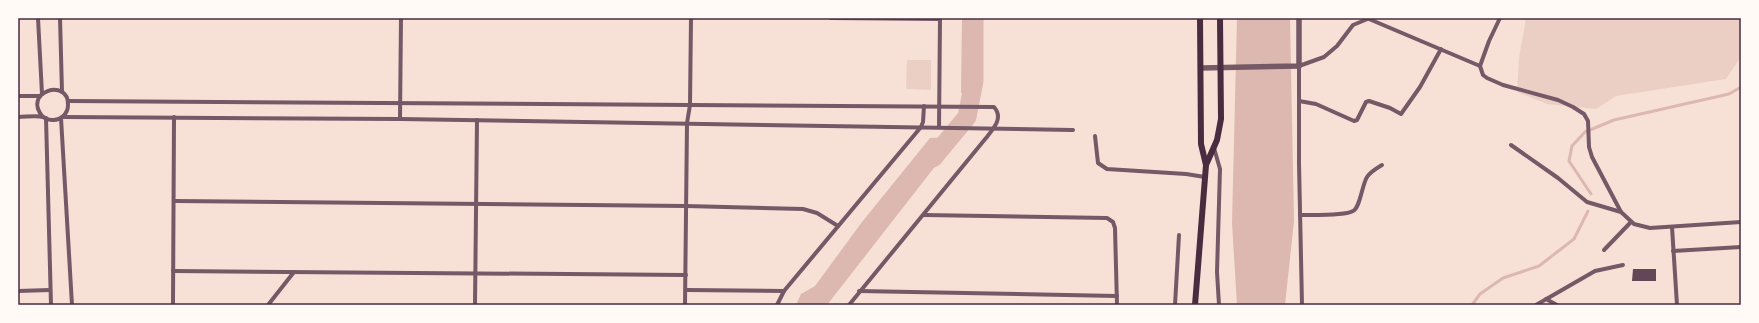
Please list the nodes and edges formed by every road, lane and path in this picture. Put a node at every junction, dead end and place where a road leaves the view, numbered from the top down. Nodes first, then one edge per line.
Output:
1 (38, 18) edge
2 (60, 18) edge
3 (401, 18) edge
4 (691, 18) edge
5 (831, 18) edge
6 (1200, 18) edge
7 (1220, 18) edge
8 (1299, 18) edge
9 (1370, 18) edge
10 (1500, 18) edge
11 (940, 19) edge
12 (1441, 49) junction
13 (1297, 66) junction
14 (1480, 66) junction
15 (1202, 68) junction
16 (1220, 68) junction
17 (62, 92) junction
18 (41, 95) junction
19 (18, 96) edge
20 (68, 101) junction
21 (1299, 101) junction
22 (400, 103) junction
23 (690, 105) junction
24 (924, 106) junction
25 (939, 106) junction
26 (18, 117) edge
27 (62, 117) junction
28 (174, 117) junction
29 (44, 118) junction
30 (400, 119) junction
31 (477, 120) junction
32 (687, 123) junction
33 (921, 127) junction
34 (939, 127) junction
35 (993, 128) junction
36 (1073, 130) dead end
37 (1095, 136) dead end
38 (1511, 145) dead end
39 (1214, 148) junction
40 (1206, 165) junction
41 (1382, 165) dead end
42 (1205, 177) junction
43 (174, 201) junction
44 (476, 204) junction
45 (686, 206) junction
46 (1621, 212) junction
47 (924, 215) junction
48 (1300, 215) junction
49 (1631, 222) junction
50 (1741, 222) edge
51 (838, 226) junction
52 (1672, 227) junction
53 (1179, 235) dead end
54 (1741, 247) edge
55 (1604, 250) dead end
56 (1673, 251) junction
57 (1623, 265) dead end
58 (173, 271) junction
59 (294, 272) junction
60 (476, 273) junction
61 (686, 275) junction
62 (50, 290) junction
63 (686, 290) junction
64 (18, 291) edge
65 (784, 291) junction
66 (859, 291) junction
67 (1117, 296) junction
68 (1546, 299) junction
69 (51, 305) edge
70 (72, 305) edge
71 (173, 305) edge
72 (268, 305) edge
73 (475, 305) edge
74 (686, 305) edge
75 (777, 305) edge
76 (849, 305) edge
77 (1116, 305) edge
78 (1175, 305) edge
79 (1195, 305) edge
80 (1219, 305) edge
81 (1302, 305) edge
82 (1536, 305) edge
83 (1557, 305) edge
84 (1677, 305) edge

1 - 18 street
2 - 17 street
3 - 22 street
4 - 23 street
5 - 11 street
6 - 15 main road
7 - 16 main road
8 - 13 street
9 - 12 street
9 - 13 street
10 - 14 street
11 - 25 street
12 - 14 street
12 - 21 street
13 - 16 street
13 - 21 street
14 - 46 street
15 - 16 street
15 - 40 main road
16 - 39 main road
17 - 18 street
17 - 20 street
18 - 19 street
18 - 29 street
20 - 22 street
20 - 27 street
21 - 48 street
22 - 23 street
22 - 30 street
23 - 24 street
23 - 32 street
24 - 25 street
24 - 33 street
25 - 34 street
25 - 35 street
26 - 29 street
27 - 28 street
27 - 29 street
27 - 70 street
28 - 30 street
28 - 43 street
29 - 62 street
30 - 31 street
31 - 32 street
31 - 44 street
32 - 33 street
32 - 45 street
33 - 34 street
33 - 51 street
34 - 35 street
35 - 36 street
35 - 47 street
37 - 42 street
38 - 46 street
39 - 40 main road
39 - 80 street
40 - 42 main road
41 - 48 street
42 - 79 main road
43 - 44 street
43 - 58 street
44 - 45 street
44 - 60 street
45 - 51 street
45 - 61 street
46 - 49 street
47 - 66 street
47 - 67 street
48 - 81 street
49 - 52 street
49 - 55 street
50 - 52 street
51 - 65 street
52 - 56 street
53 - 78 street
54 - 56 street
56 - 84 street
57 - 68 street
58 - 59 street
58 - 71 street
59 - 60 street
59 - 72 street
60 - 61 street
60 - 73 street
61 - 63 street
62 - 64 street
62 - 69 street
63 - 65 street
63 - 74 street
65 - 75 street
66 - 67 street
66 - 76 street
67 - 77 street
68 - 82 street
68 - 83 street

